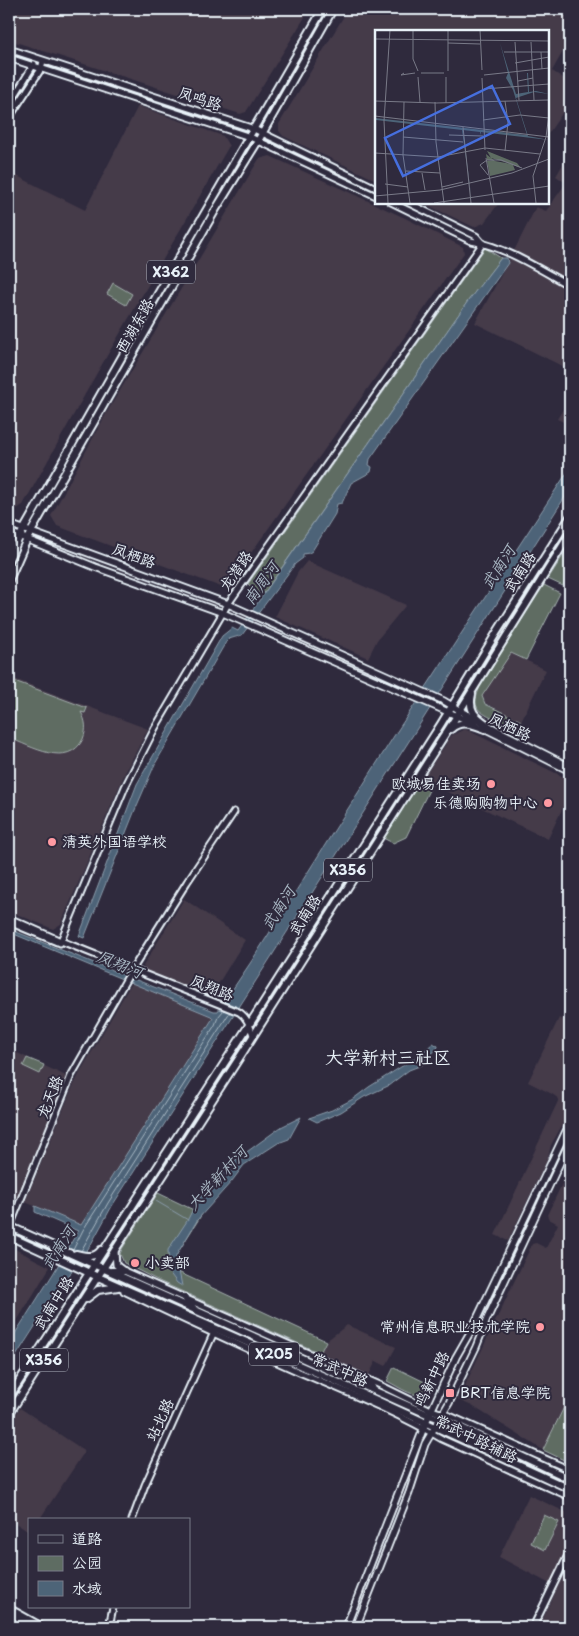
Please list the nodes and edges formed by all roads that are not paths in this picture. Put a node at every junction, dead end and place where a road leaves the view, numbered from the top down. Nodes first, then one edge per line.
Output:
1 (323, 9) edge
2 (333, 9) edge
3 (9, 49) edge
4 (9, 58) edge
5 (35, 58) junction
6 (43, 61) junction
7 (33, 67) junction
8 (41, 69) junction
9 (9, 105) edge
10 (9, 118) edge
11 (254, 129) junction
12 (262, 132) junction
13 (250, 137) junction
14 (258, 141) junction
15 (375, 188) edge
16 (375, 196) edge
17 (395, 204) edge
18 (411, 204) edge
19 (483, 243) junction
20 (570, 286) edge
21 (570, 517) edge
22 (9, 524) edge
23 (25, 529) junction
24 (9, 532) edge
25 (32, 532) junction
26 (570, 534) edge
27 (20, 536) junction
28 (28, 539) junction
29 (9, 559) edge
30 (9, 580) edge
31 (228, 604) junction
32 (223, 613) junction
33 (476, 685) junction
34 (453, 706) junction
35 (448, 712) junction
36 (459, 713) junction
37 (486, 727) junction
38 (441, 741) junction
39 (570, 766) edge
40 (570, 771) edge
41 (234, 812) dead end
42 (9, 918) edge
43 (9, 922) edge
44 (60, 942) junction
45 (132, 971) junction
46 (249, 1026) junction
47 (253, 1035) junction
48 (570, 1123) edge
49 (570, 1141) edge
50 (9, 1226) edge
51 (9, 1236) edge
52 (109, 1241) junction
53 (115, 1251) junction
54 (85, 1258) junction
55 (94, 1265) junction
56 (78, 1269) junction
57 (106, 1270) junction
58 (124, 1272) junction
59 (89, 1273) junction
60 (98, 1277) junction
61 (114, 1287) junction
62 (122, 1287) junction
63 (78, 1288) junction
64 (185, 1298) junction
65 (79, 1306) junction
66 (195, 1310) junction
67 (215, 1331) junction
68 (279, 1356) junction
69 (291, 1361) junction
70 (282, 1364) junction
71 (332, 1364) junction
72 (321, 1367) junction
73 (368, 1380) junction
74 (360, 1384) junction
75 (373, 1389) junction
76 (9, 1397) edge
77 (9, 1414) edge
78 (442, 1416) junction
79 (427, 1418) junction
80 (433, 1430) junction
81 (570, 1470) edge
82 (570, 1479) edge
83 (570, 1489) edge
84 (570, 1497) edge
85 (133, 1518) edge
86 (570, 1551) edge
87 (9, 1608) edge
88 (113, 1608) edge
89 (9, 1613) edge
90 (34, 1627) edge
91 (43, 1627) edge
92 (109, 1627) edge
93 (346, 1627) edge
94 (356, 1627) edge
95 (533, 1627) edge

1 - 11 main road, 西湖东路 / X362
2 - 12 main road, 西湖东路 / X362
3 - 5 street, 凤鸣路
4 - 7 street, 凤鸣路
5 - 6 street, 凤鸣路
5 - 7 street
6 - 8 street
6 - 11 street, 凤鸣路
7 - 8 street, 凤鸣路
7 - 9 street
8 - 10 street
8 - 13 street, 凤鸣路
11 - 12 street, 凤鸣路
11 - 13 main road, 西湖东路 / X362
12 - 14 main road, 西湖东路 / X362
12 - 15 street, 凤鸣路
13 - 14 street, 凤鸣路
13 - 23 main road, 西湖东路 / X362
14 - 16 street, 凤鸣路
14 - 25 main road, 西湖东路 / X362
17 - 19 street
18 - 19 street
19 - 20 street
19 - 31 street, 龙潜路
21 - 34 main road, 武南路 / X356
22 - 23 main road, 凤栖路
23 - 25 main road, 凤栖路
23 - 27 main road, 西湖东路 / X362
24 - 27 main road, 凤栖路
25 - 28 main road, 西湖东路 / X362
25 - 31 main road, 凤栖路
26 - 33 main road, 武南路 / X356
27 - 28 main road, 凤栖路
27 - 29 main road, 西湖东路 / X362
28 - 30 main road, 西湖东路 / X362
28 - 32 main road, 凤栖路
31 - 32 street, 龙潜路
31 - 34 main road, 凤栖路
32 - 35 main road, 凤栖路
32 - 44 street, 龙潜路
33 - 36 main road, 武南路 / X356
33 - 37 main road
34 - 35 main road, 武南路 / X356
34 - 36 main road, 凤栖路
35 - 36 main road, 凤栖路
35 - 46 main road, 武南路 / X356
36 - 37 main road, 凤栖路
36 - 38 main road, 武南路 / X356
37 - 38 main road
37 - 39 main road, 凤栖路
37 - 40 main road, 凤栖路
38 - 47 main road, 武南路 / X356
41 - 45 street, 龙天路
42 - 44 street, 凤翔路
43 - 44 street, 凤翔路
44 - 45 street, 凤翔路
45 - 46 street, 凤翔路
45 - 50 street, 龙天路
46 - 47 street, 凤翔路
46 - 52 main road, 武南路 / X356
47 - 53 main road, 武南路 / X356
48 - 79 main road, 鸣新中路
49 - 78 main road, 鸣新中路
50 - 54 main road, X205
51 - 56 main road, X205
52 - 54 main road
52 - 55 main road, 武南路 / X356
53 - 57 main road, 武南路 / X356
53 - 58 street
54 - 55 main road, X205
55 - 57 main road, X205
55 - 59 main road, 武南路 / X356
56 - 59 main road, X205
56 - 63 main road
57 - 58 main road
57 - 60 main road, 武南路 / X356
57 - 66 main road, 常武中路 / X205
58 - 64 street, 常武中路辅路
59 - 60 main road, X205
59 - 63 main road, 武南中路 / X356
60 - 61 street, 常武中路辅路
60 - 62 main road, 常武中路 / X205
60 - 65 main road, 武南中路 / X356
61 - 62 main road
61 - 65 main road
61 - 67 street, 常武中路辅路
62 - 67 main road, 常武中路 / X205
63 - 76 main road, 武南中路 / X356
64 - 66 main road
64 - 71 street, 常武中路辅路
65 - 77 main road, 武南中路 / X356
66 - 72 main road, 常武中路 / X205
67 - 68 main road, 常武中路 / X205
67 - 70 street, 常武中路辅路
67 - 85 street, 站北路
68 - 69 main road, 常武中路 / X205
68 - 70 main road
69 - 70 main road
69 - 79 main road, 常武中路 / X205
70 - 79 street, 常武中路辅路
71 - 72 main road
71 - 73 street, 常武中路辅路
72 - 74 main road, 常武中路 / X205
73 - 74 main road
73 - 75 main road
73 - 79 street, 常武中路辅路
74 - 75 main road, 常武中路 / X205
75 - 79 main road, 常武中路 / X205
78 - 79 main road, 常武中路 / X205
78 - 80 main road, 鸣新中路
78 - 81 street, 常武中路辅路
78 - 82 main road, 常武中路 / X205
79 - 80 main road, 常武中路 / X205
79 - 93 main road, 鸣新中路
80 - 83 main road, 常武中路 / X205
80 - 84 street, 常武中路辅路
80 - 94 main road, 鸣新中路
86 - 95 street
87 - 91 street
88 - 92 street
89 - 90 street

